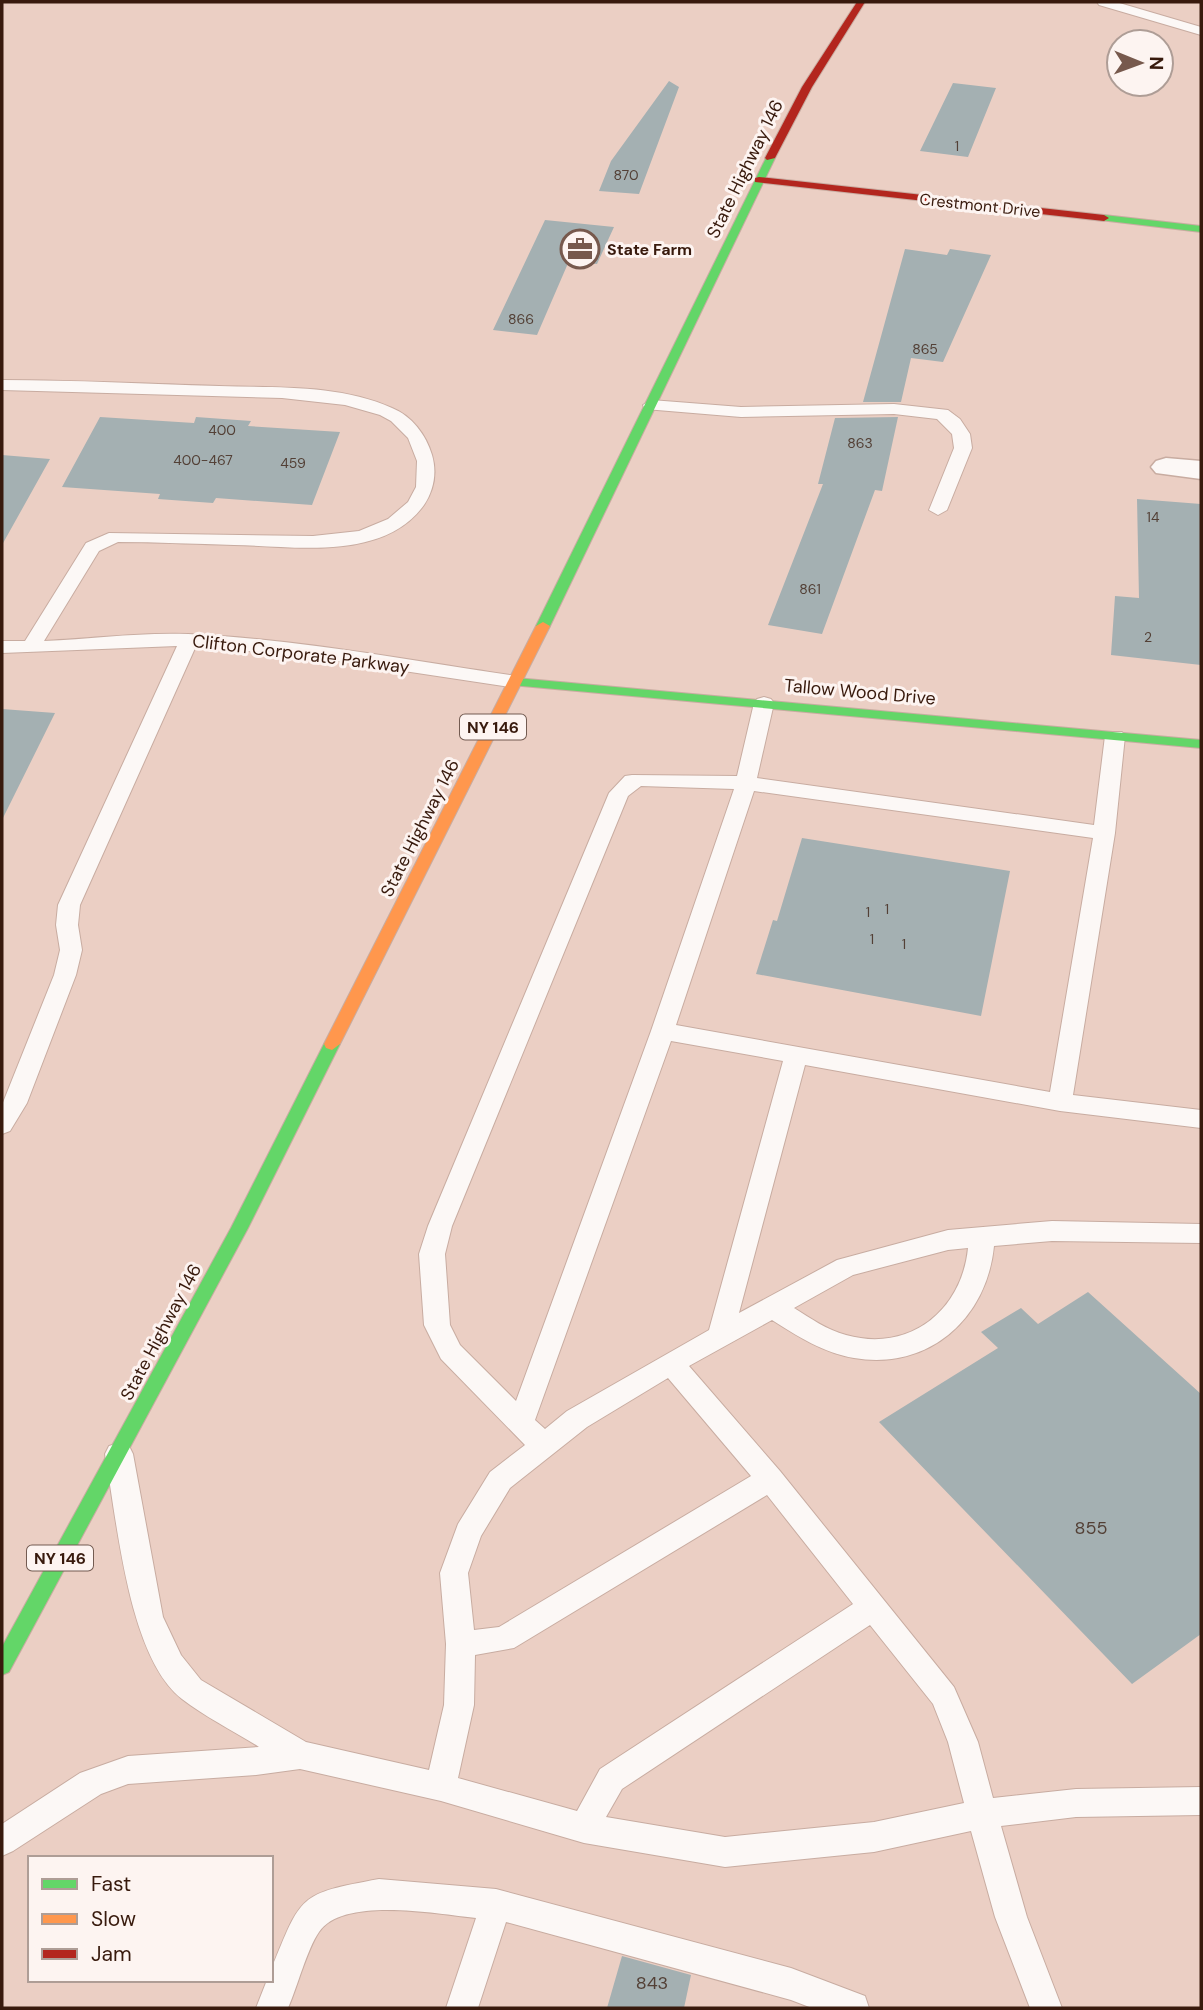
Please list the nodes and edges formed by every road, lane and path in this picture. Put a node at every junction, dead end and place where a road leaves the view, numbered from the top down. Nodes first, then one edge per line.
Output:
1 (861, 2) edge
2 (1103, 2) edge
3 (1201, 31) edge
4 (759, 180) junction
5 (1201, 229) edge
6 (2, 385) edge
7 (651, 405) junction
8 (1166, 467) dead end
9 (1201, 470) edge
10 (938, 510) dead end
11 (189, 640) junction
12 (2, 647) edge
13 (31, 648) junction
14 (516, 682) junction
15 (764, 703) junction
16 (1115, 736) junction
17 (1201, 744) edge
18 (746, 783) junction
19 (1104, 833) junction
20 (663, 1031) junction
21 (796, 1055) junction
22 (1060, 1102) junction
23 (1201, 1119) edge
24 (2, 1125) edge
25 (1201, 1234) edge
26 (982, 1237) junction
27 (773, 1308) junction
28 (720, 1336) junction
29 (671, 1363) junction
30 (521, 1423) junction
31 (544, 1446) junction
32 (119, 1451) junction
33 (770, 1479) junction
34 (873, 1607) junction
35 (461, 1644) junction
36 (2, 1666) edge
37 (300, 1755) junction
38 (442, 1787) junction
39 (1201, 1801) edge
40 (982, 1814) junction
41 (584, 1828) junction
42 (2, 1841) edge
43 (496, 1904) junction
44 (272, 2008) edge
45 (462, 2008) edge
46 (853, 2008) edge
47 (1046, 2008) edge

1 - 4 main road, State Highway 146 / NY 146
2 - 3 lane
4 - 5 main road, Crestmont Drive
4 - 7 main road, State Highway 146 / NY 146
6 - 13 lane
7 - 10 lane
7 - 14 main road, State Highway 146 / NY 146
8 - 9 street
11 - 13 lane, Clifton Corporate Parkway
11 - 14 lane, Clifton Corporate Parkway
11 - 24 lane
12 - 13 lane
14 - 15 main road, Tallow Wood Drive
14 - 32 main road, State Highway 146 / NY 146
15 - 16 main road, Tallow Wood Drive
15 - 18 lane
16 - 17 main road, Tallow Wood Drive
16 - 19 lane
18 - 19 lane
18 - 20 lane
18 - 30 lane
19 - 22 lane
20 - 21 lane
20 - 30 lane
21 - 22 lane
21 - 28 lane
22 - 23 lane
25 - 26 lane
26 - 27 lane
26 - 27 lane
27 - 28 lane
28 - 29 lane
29 - 31 lane
29 - 33 lane
30 - 31 lane
31 - 35 lane
32 - 36 main road, State Highway 146 / NY 146
32 - 37 lane
33 - 34 lane
33 - 35 lane
34 - 40 lane
34 - 41 lane
35 - 38 lane
37 - 38 lane
37 - 42 lane
38 - 41 lane
39 - 40 lane
40 - 41 lane
40 - 47 lane
43 - 44 lane
43 - 45 lane
43 - 46 lane

